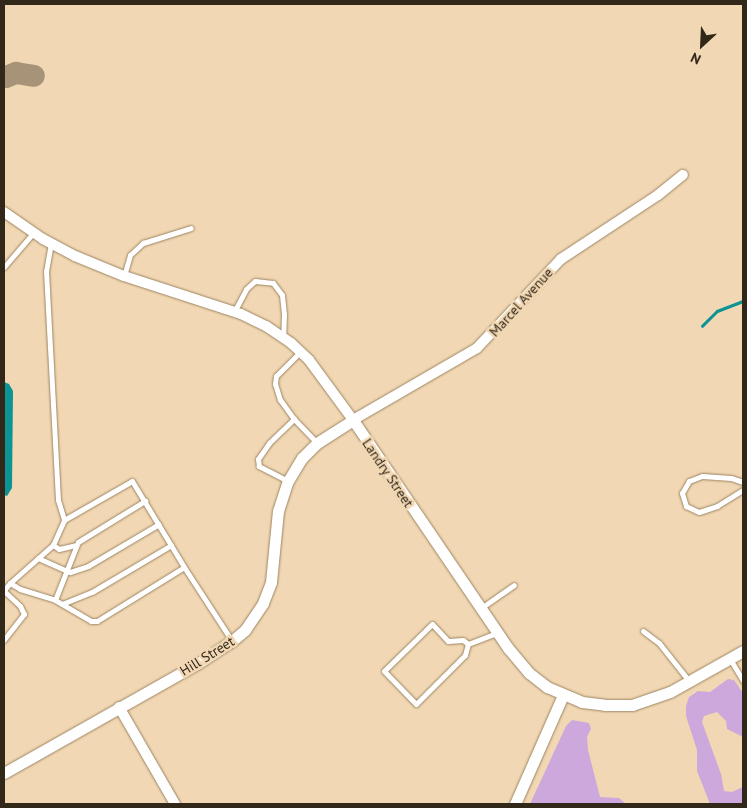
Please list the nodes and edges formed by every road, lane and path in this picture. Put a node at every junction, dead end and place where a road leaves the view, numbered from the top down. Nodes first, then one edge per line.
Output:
1 (683, 174) dead end
2 (4, 212) edge
3 (191, 228) dead end
4 (33, 233) junction
5 (51, 244) junction
6 (4, 267) edge
7 (124, 276) junction
8 (234, 312) junction
9 (283, 337) junction
10 (300, 352) junction
11 (294, 419) junction
12 (353, 420) junction
13 (318, 443) junction
14 (288, 481) junction
15 (743, 482) edge
16 (743, 490) edge
17 (145, 502) junction
18 (64, 520) junction
19 (159, 524) junction
20 (53, 545) junction
21 (76, 545) junction
22 (171, 545) junction
23 (38, 558) junction
24 (184, 567) junction
25 (66, 571) junction
26 (10, 583) junction
27 (514, 585) dead end
28 (4, 591) edge
29 (55, 600) junction
30 (62, 604) junction
31 (481, 608) junction
32 (642, 630) dead end
33 (498, 633) junction
34 (4, 640) edge
35 (232, 641) junction
36 (468, 644) junction
37 (743, 651) edge
38 (730, 658) junction
39 (743, 681) edge
40 (689, 682) junction
41 (563, 695) junction
42 (119, 707) junction
43 (4, 773) edge
44 (175, 804) edge
45 (515, 804) edge

1 - 12 street, Marcel Avenue
2 - 4 street, Landry Street
3 - 7 lane
4 - 5 street, Landry Street
4 - 6 lane
5 - 7 street, Landry Street
5 - 18 lane
7 - 8 street, Landry Street
8 - 9 street, Landry Street
8 - 9 lane
9 - 10 street, Landry Street
10 - 11 lane
10 - 12 street, Landry Street
11 - 13 lane
11 - 14 lane
12 - 13 street, Hill Street
12 - 31 street, Landry Street
13 - 14 street, Hill Street
14 - 35 street, Hill Street
15 - 16 lane
17 - 18 lane
17 - 19 lane
17 - 21 lane
18 - 20 lane
19 - 22 lane
19 - 25 lane
20 - 21 lane
20 - 23 lane
21 - 25 lane
22 - 24 lane
22 - 30 lane
23 - 25 lane
23 - 26 lane
24 - 30 lane
24 - 35 lane
25 - 29 lane
26 - 28 lane
26 - 29 lane
27 - 31 lane
28 - 34 lane
29 - 30 lane
31 - 33 street, Landry Street
32 - 40 lane
33 - 36 lane
33 - 41 street, Landry Street
35 - 42 street, Hill Street
36 - 36 lane
37 - 38 street, Landry Street
38 - 39 lane
38 - 40 street, Landry Street
40 - 41 street, Landry Street
41 - 45 street
42 - 43 street, Hill Street
42 - 44 street

